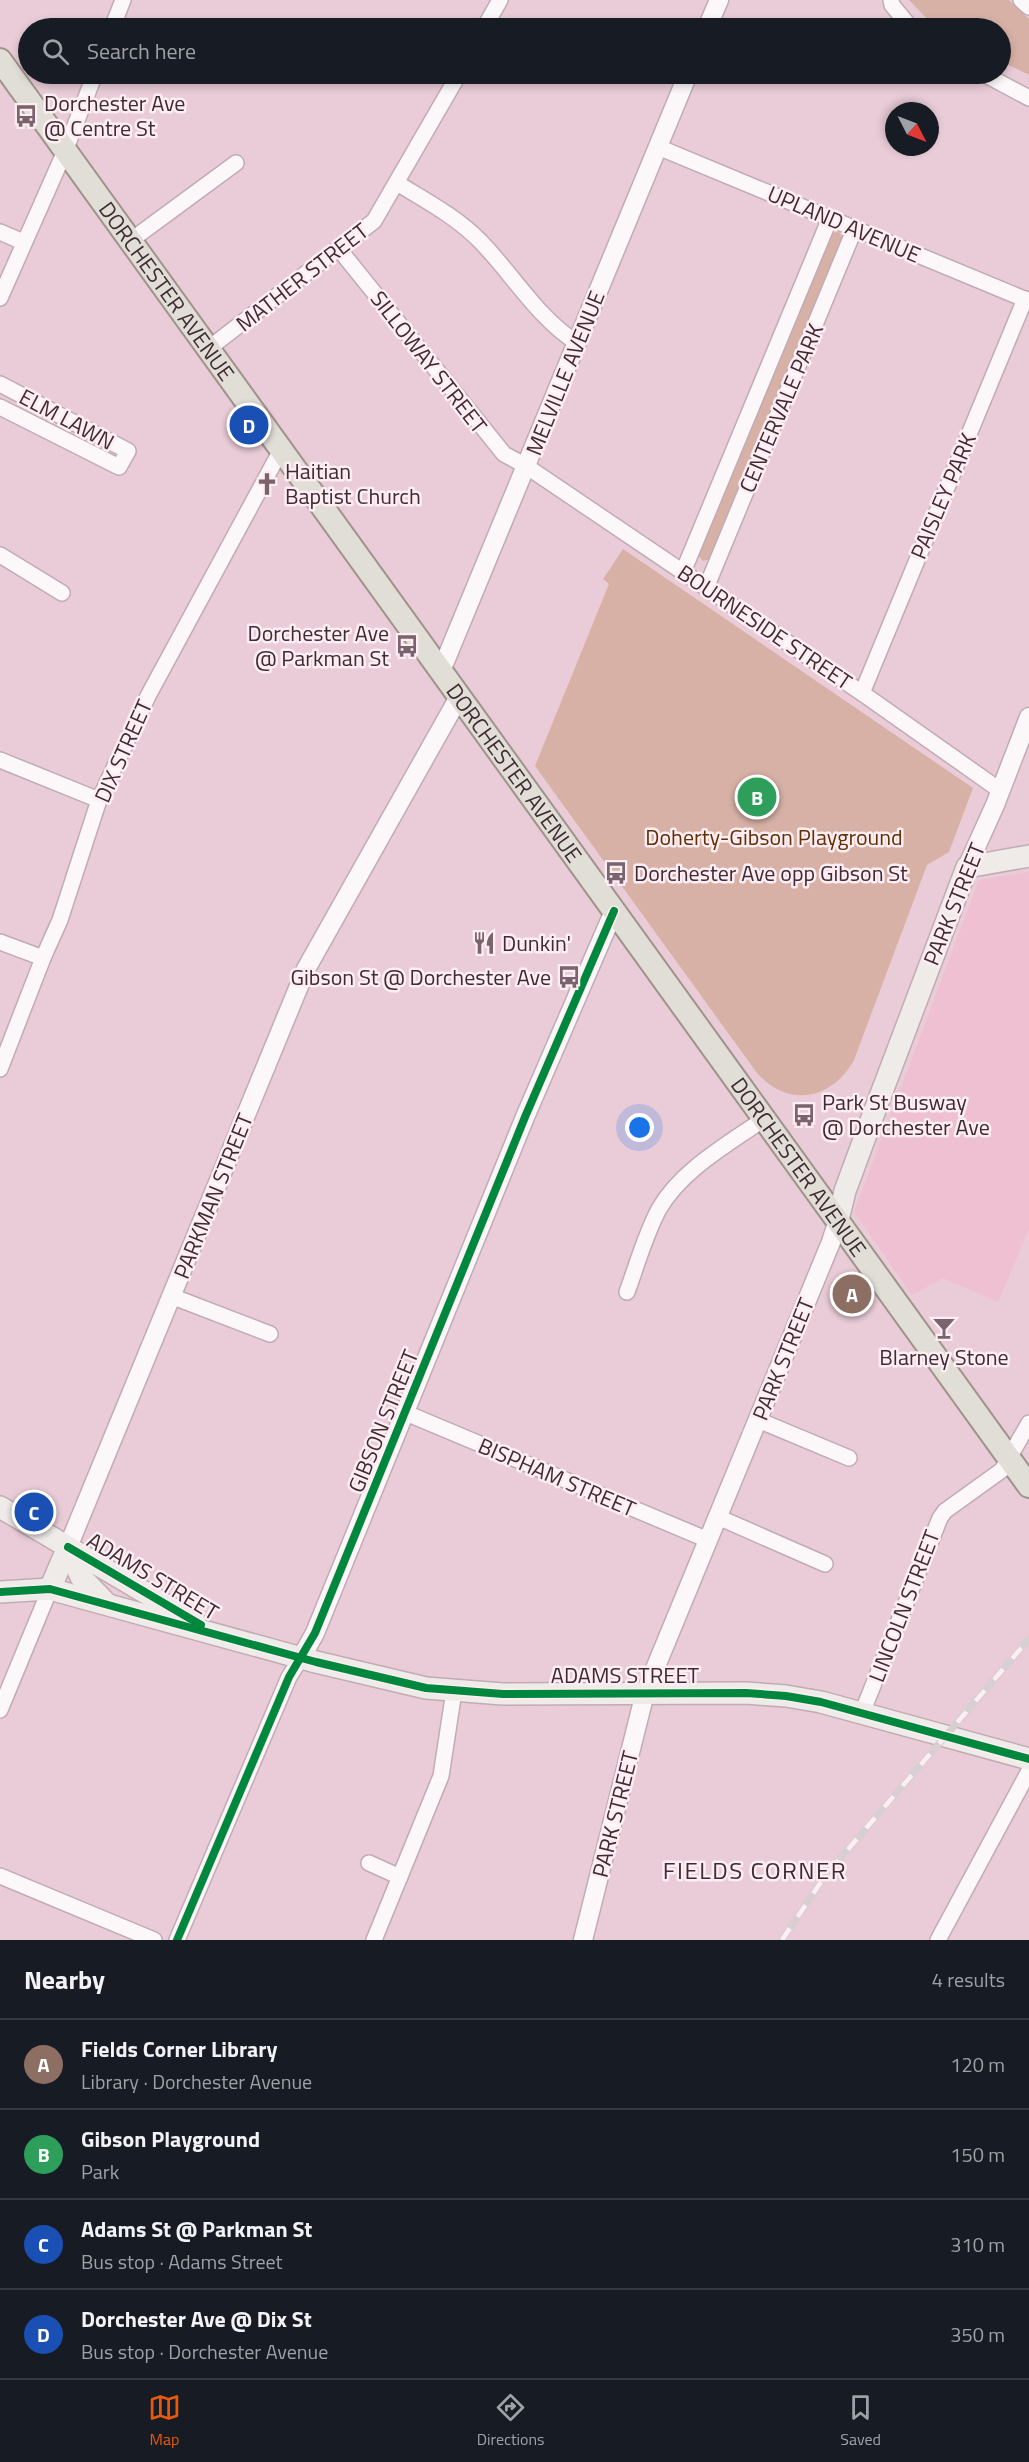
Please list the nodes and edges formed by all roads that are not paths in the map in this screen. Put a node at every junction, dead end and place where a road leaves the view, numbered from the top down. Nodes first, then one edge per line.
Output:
1 (123, 0) edge
2 (500, 0) edge
3 (719, 0) edge
4 (891, 0) edge
5 (1021, 0) edge
6 (1029, 7) edge
7 (116, 18) edge
8 (490, 18) edge
9 (711, 18) edge
10 (903, 18) edge
11 (0, 60) edge
12 (91, 84) edge
13 (453, 84) edge
14 (684, 84) edge
15 (1003, 84) edge
16 (1029, 98) edge
17 (658, 147) junction
18 (65, 151) junction
19 (237, 163) dead end
20 (398, 183) junction
21 (830, 218) junction
22 (855, 228) junction
23 (0, 232) edge
24 (130, 240) junction
25 (23, 242) junction
26 (339, 249) junction
27 (0, 298) edge
28 (1027, 300) edge
29 (577, 342) junction
30 (208, 349) junction
31 (0, 384) edge
32 (0, 407) edge
33 (65, 418) junction
34 (56, 435) junction
35 (281, 450) junction
36 (526, 466) junction
37 (0, 555) edge
38 (683, 572) junction
39 (706, 588) junction
40 (62, 593) dead end
41 (441, 671) junction
42 (862, 693) junction
43 (459, 697) junction
44 (1029, 717) edge
45 (0, 760) edge
46 (1001, 791) junction
47 (99, 800) junction
48 (1029, 856) edge
49 (967, 867) junction
50 (614, 911) junction
51 (0, 942) edge
52 (43, 958) junction
53 (0, 1069) edge
54 (765, 1118) junction
55 (838, 1220) junction
56 (627, 1292) dead end
57 (171, 1296) junction
58 (270, 1334) dead end
59 (406, 1413) junction
60 (758, 1420) junction
61 (1029, 1423) edge
62 (849, 1458) dead end
63 (1010, 1459) junction
64 (1029, 1486) edge
65 (0, 1507) edge
66 (717, 1517) junction
67 (708, 1540) junction
68 (68, 1547) junction
69 (825, 1564) dead end
70 (51, 1589) junction
71 (0, 1592) edge
72 (107, 1604) junction
73 (219, 1636) junction
74 (301, 1658) junction
75 (454, 1691) junction
76 (645, 1693) junction
77 (0, 1710) edge
78 (862, 1713) junction
79 (1029, 1759) edge
80 (1029, 1771) edge
81 (369, 1863) dead end
82 (0, 1876) edge
83 (399, 1877) junction
84 (154, 1940) edge
85 (177, 1940) edge
86 (374, 1940) edge
87 (583, 1940) edge
88 (938, 1940) edge

1 - 7 street
2 - 8 street
3 - 9 street
4 - 10 street
5 - 6 street
11 - 18 main road, DORCHESTER AVENUE
12 - 18 street
13 - 20 street, MATHER STREET
14 - 17 street, MELVILLE AVENUE
15 - 16 street
17 - 21 street, UPLAND AVENUE
17 - 29 street, MELVILLE AVENUE
18 - 24 main road, DORCHESTER AVENUE
18 - 25 street
19 - 24 street
20 - 26 street, MATHER STREET
20 - 29 street
21 - 22 street, UPLAND AVENUE
21 - 38 street, CENTERVALE PARK
22 - 28 street, UPLAND AVENUE
22 - 39 street, CENTERVALE PARK
23 - 25 street
24 - 30 main road, DORCHESTER AVENUE
25 - 27 street
26 - 30 street, MATHER STREET
26 - 36 street, SILLOWAY STREET
28 - 42 street, PAISLEY PARK
29 - 36 street, MELVILLE AVENUE
30 - 35 main road, DORCHESTER AVENUE
31 - 33 street, ELM LAWN
32 - 34 street, ELM LAWN
33 - 34 street
33 - 34 street, ELM LAWN
35 - 41 main road, DORCHESTER AVENUE
35 - 47 street, DIX STREET
36 - 38 street, BOURNESIDE STREET
36 - 41 street, MELVILLE AVENUE
37 - 40 street
38 - 39 street, BOURNESIDE STREET
39 - 42 street, BOURNESIDE STREET
41 - 43 main road, DORCHESTER AVENUE
42 - 46 street, BOURNESIDE STREET
43 - 50 main road, DORCHESTER AVENUE
43 - 57 street, PARKMAN STREET
44 - 46 street, PARK STREET
45 - 47 street
46 - 49 street, PARK STREET
47 - 52 street, DIX STREET
48 - 49 main road
49 - 55 main road, PARK STREET
50 - 54 main road, DORCHESTER AVENUE
50 - 59 street, GIBSON STREET
51 - 52 street
52 - 53 street, DIX STREET
54 - 55 main road, DORCHESTER AVENUE
54 - 56 street
55 - 60 street, PARK STREET
55 - 63 main road, DORCHESTER AVENUE
57 - 58 street
57 - 68 street, PARKMAN STREET
59 - 67 street, BISPHAM STREET
59 - 74 street, GIBSON STREET
60 - 62 street
60 - 66 street, PARK STREET
61 - 63 street, LINCOLN STREET
63 - 64 main road, DORCHESTER AVENUE
63 - 78 street, LINCOLN STREET
65 - 68 main road, ADAMS STREET
66 - 67 street, PARK STREET
66 - 69 street
67 - 76 street, PARK STREET
68 - 70 main road, PARKMAN STREET
68 - 72 main road, ADAMS STREET
68 - 73 main road, ADAMS STREET
70 - 71 main road, ADAMS STREET
70 - 72 main road, ADAMS STREET
70 - 77 street, PARKMAN STREET
72 - 73 main road, ADAMS STREET
73 - 74 main road, ADAMS STREET
74 - 75 main road, ADAMS STREET
74 - 85 street, GIBSON STREET
75 - 76 main road, ADAMS STREET
75 - 83 street
76 - 78 main road, ADAMS STREET
76 - 87 street, PARK STREET
78 - 79 main road, ADAMS STREET
80 - 88 street
81 - 83 street
82 - 84 street
83 - 86 street

